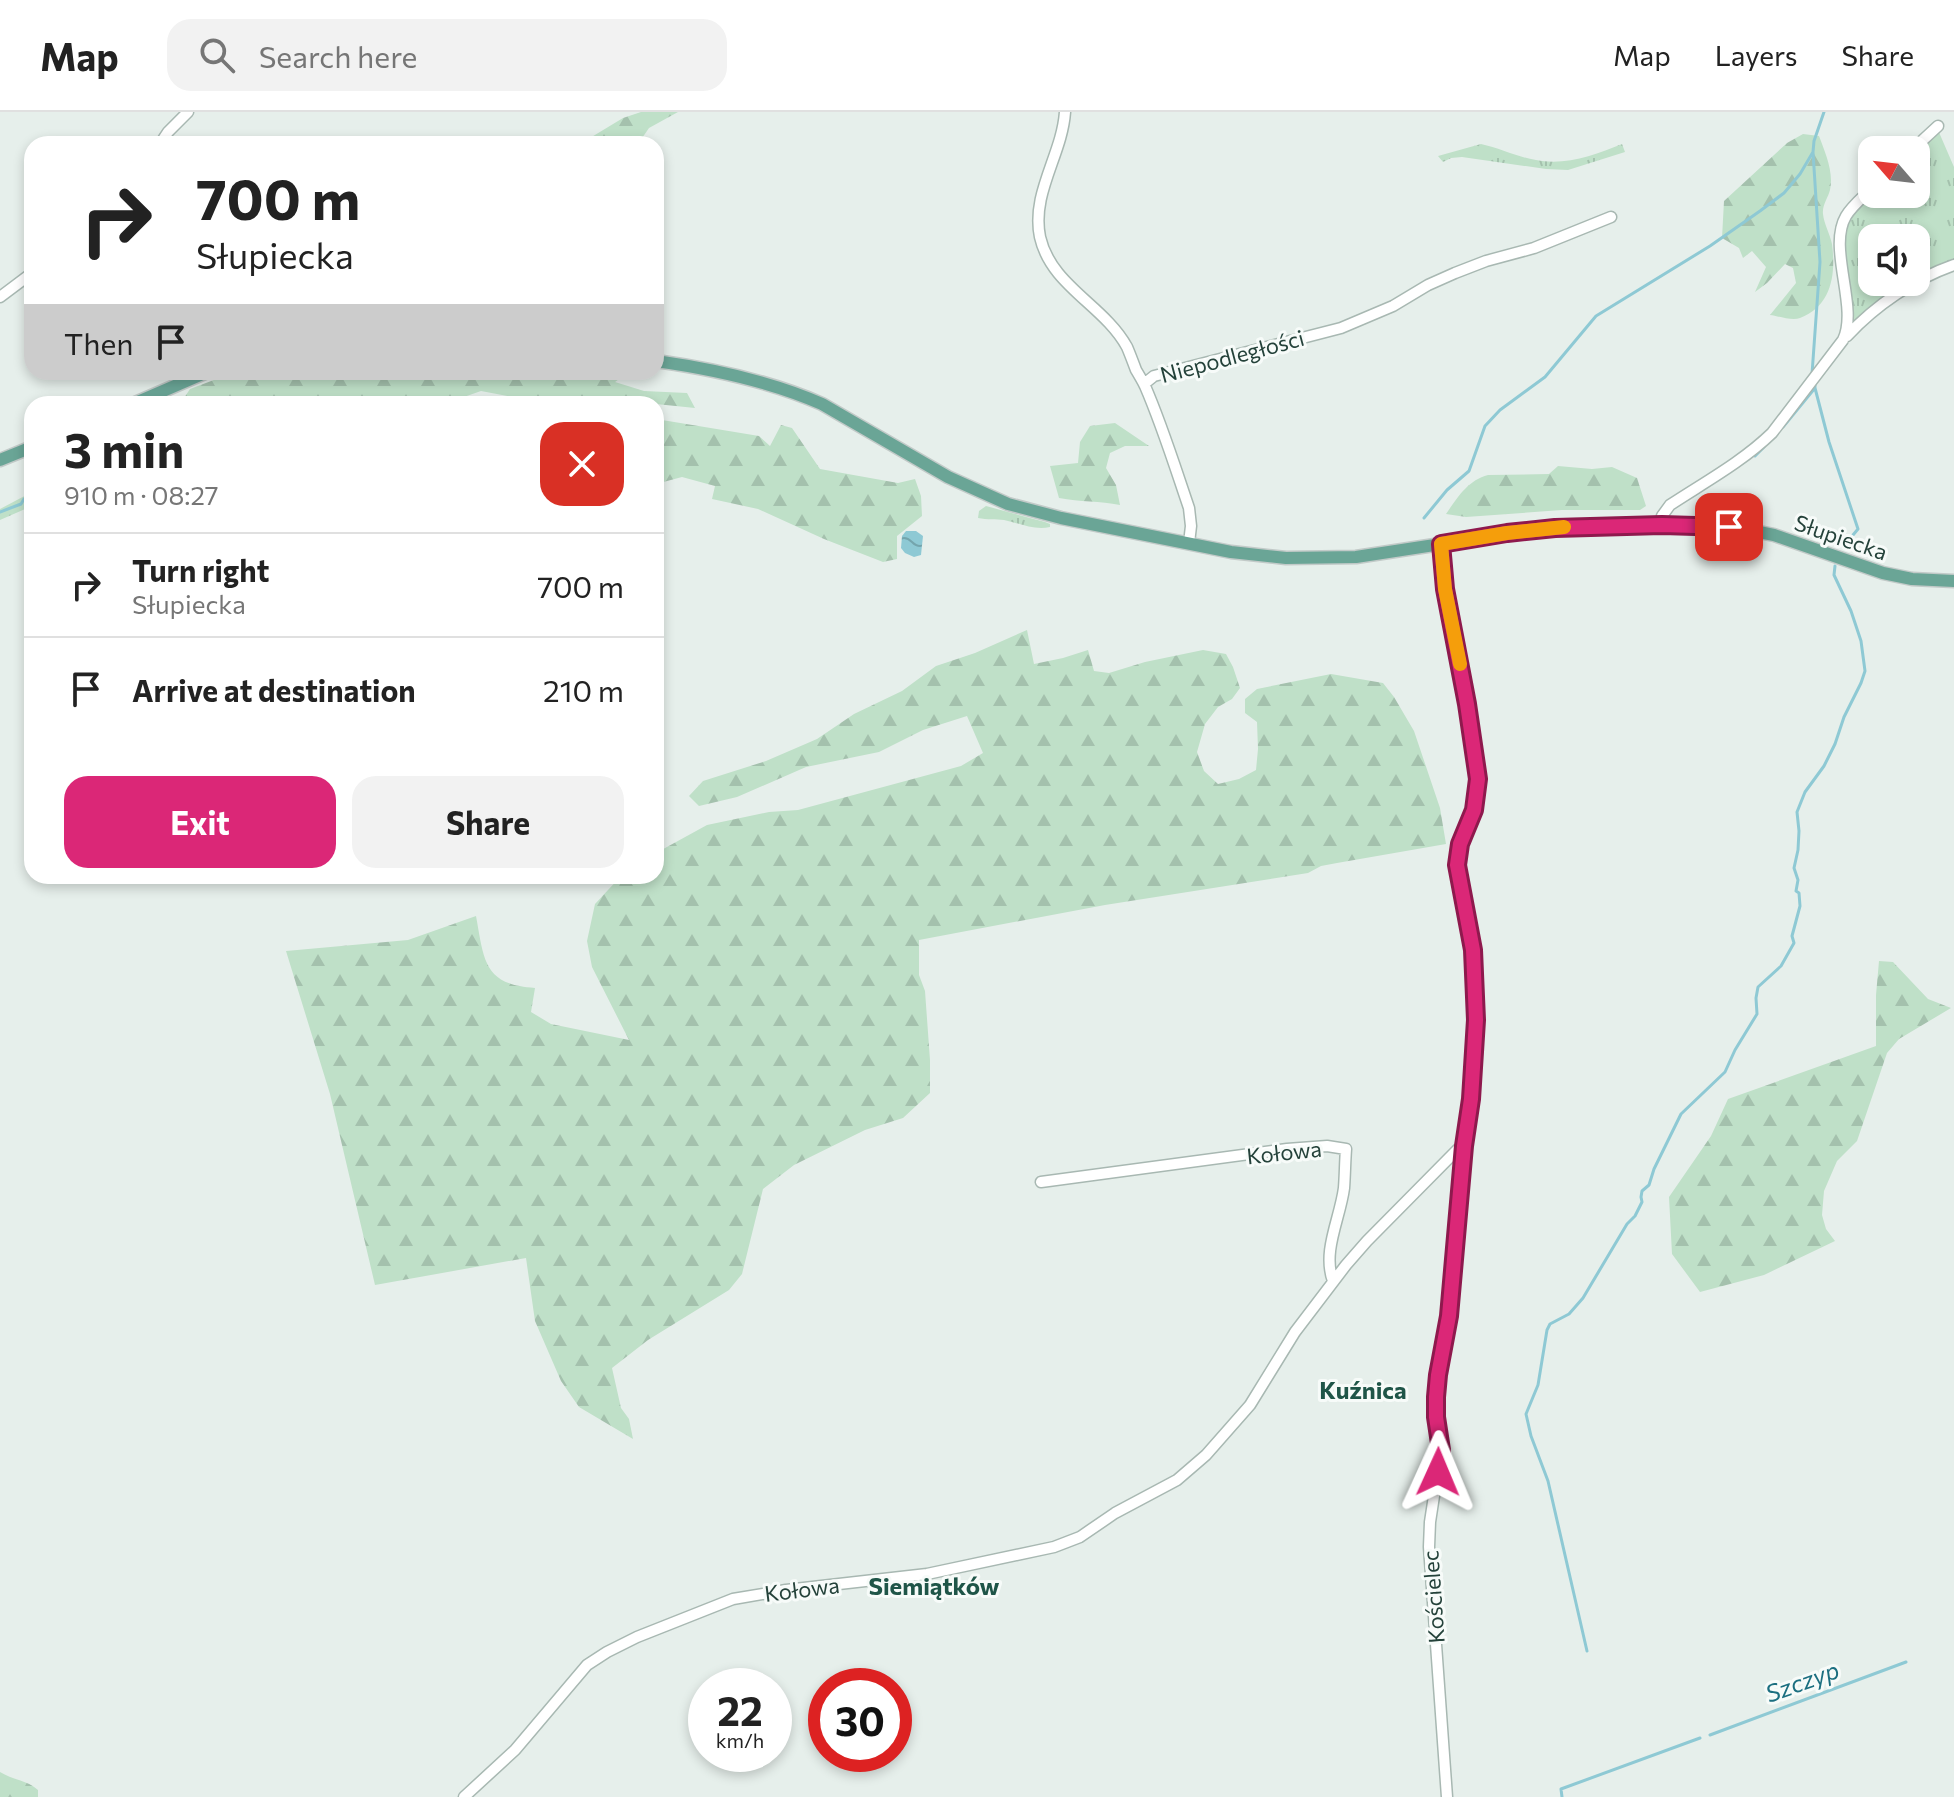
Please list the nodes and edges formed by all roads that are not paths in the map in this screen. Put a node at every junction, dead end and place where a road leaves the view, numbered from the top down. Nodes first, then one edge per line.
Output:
1 (188, 112) edge
2 (1065, 112) edge
3 (1938, 126) dead end
4 (165, 136) edge
5 (1927, 136) edge
6 (1858, 203) edge
7 (1611, 217) dead end
8 (1954, 265) edge
9 (24, 279) edge
10 (0, 297) edge
11 (1843, 340) junction
12 (664, 363) edge
13 (188, 380) edge
14 (1144, 384) junction
15 (152, 396) edge
16 (24, 450) edge
17 (0, 460) edge
18 (1662, 525) junction
19 (1189, 543) junction
20 (1441, 544) junction
21 (1954, 581) edge
22 (1464, 1146) junction
23 (1041, 1182) dead end
24 (1333, 1281) junction
25 (464, 1797) edge
26 (1447, 1797) edge

1 - 4 street
2 - 14 street, Niepodległości
3 - 5 street
6 - 11 street
7 - 14 street, Niepodległości
8 - 11 street
9 - 10 street
11 - 18 street
12 - 19 main road, Słupiecka
13 - 15 main road
14 - 19 street
16 - 17 main road
18 - 20 main road, Słupiecka
18 - 21 main road, Słupiecka
19 - 20 main road, Słupiecka
20 - 22 street, Kościelec
22 - 24 street, Kołowa
22 - 26 street, Kościelec
23 - 24 street, Kołowa
24 - 25 street, Kołowa

